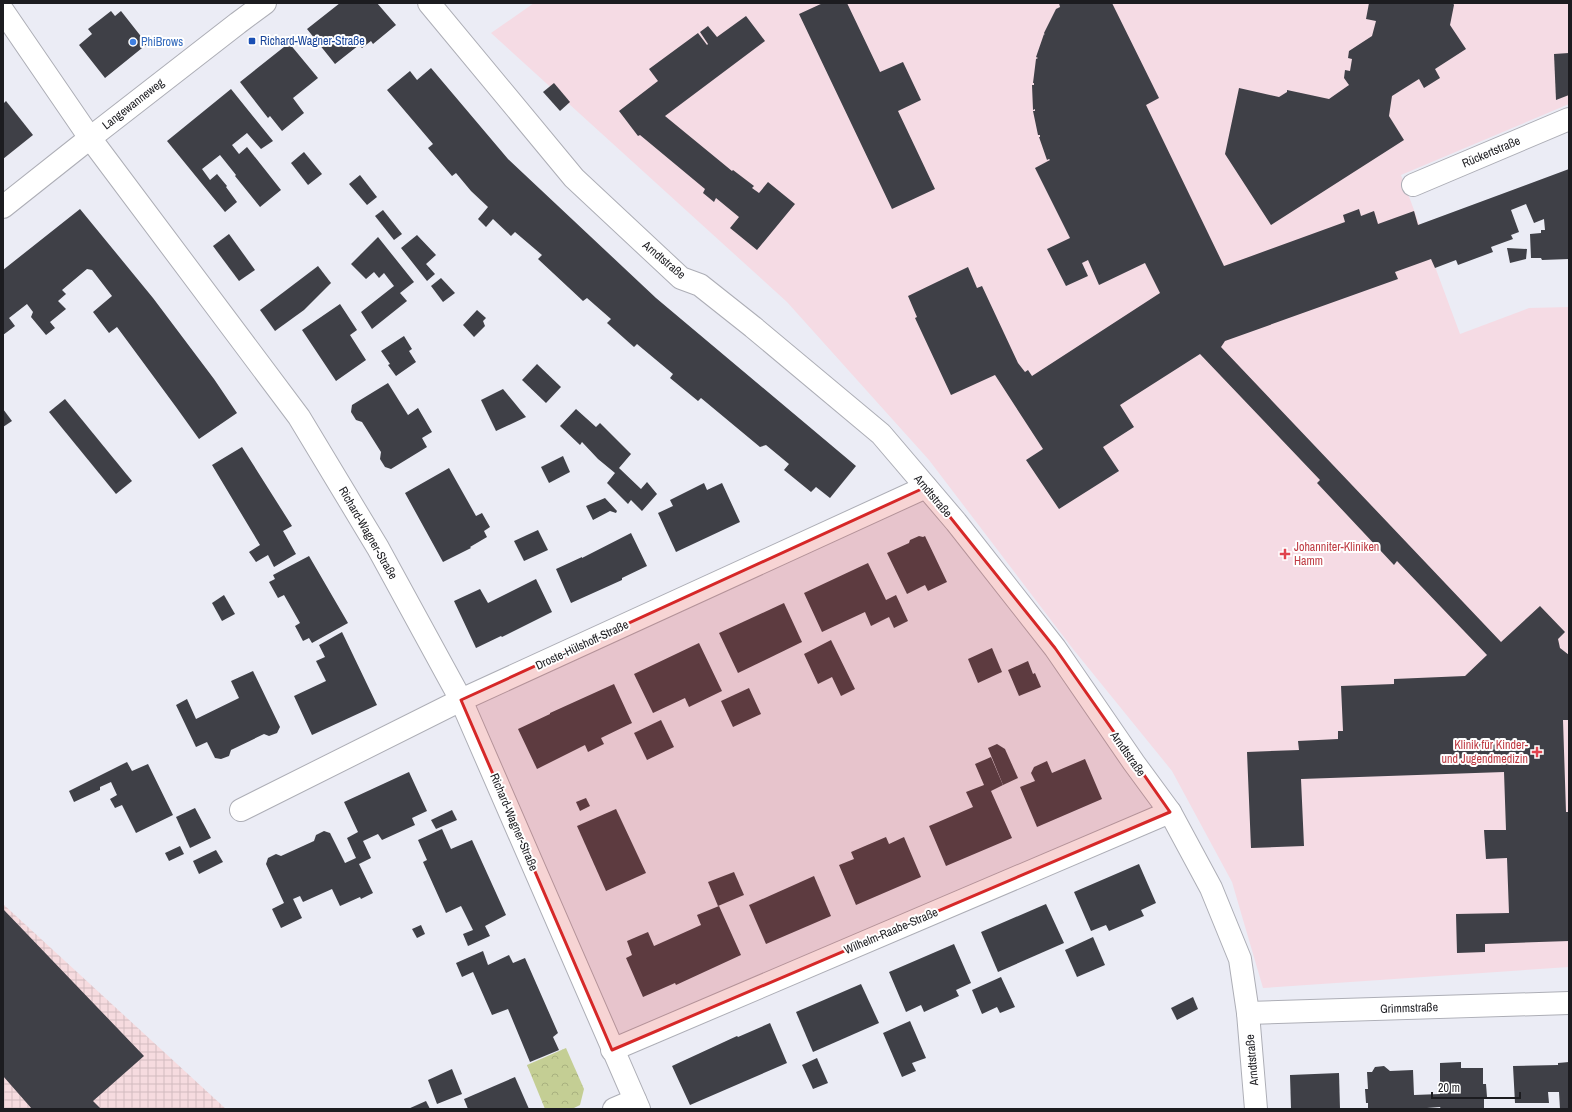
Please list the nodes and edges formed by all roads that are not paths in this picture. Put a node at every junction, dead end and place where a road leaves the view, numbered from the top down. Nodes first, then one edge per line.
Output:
1 (265, 3) edge
2 (429, 3) edge
3 (3, 11) edge
4 (1569, 120) edge
5 (90, 138) junction
6 (1413, 184) dead end
7 (3, 207) edge
8 (926, 487) junction
9 (460, 700) junction
10 (241, 810) dead end
11 (1170, 812) junction
12 (1569, 1003) edge
13 (1248, 1013) junction
14 (612, 1050) junction
15 (637, 1104) edge
16 (614, 1109) edge
17 (1256, 1109) edge

1 - 5 street, Langewanneweg
2 - 8 street, Arndtstraße
3 - 5 street, Richard-Wagner-Straße
4 - 6 street, Rückertstraße
5 - 7 street, Langewanneweg
5 - 9 street, Richard-Wagner-Straße
8 - 9 street, Droste-Hülshoff-Straße
8 - 11 street, Arndtstraße
9 - 10 street, Droste-Hülshoff-Straße
9 - 14 street, Richard-Wagner-Straße
11 - 13 street, Arndtstraße
11 - 14 street, Wilhelm-Raabe-Straße
12 - 13 street, Grimmstraße
13 - 17 street, Arndtstraße
14 - 15 street, Richard-Wagner-Straße
15 - 16 street

